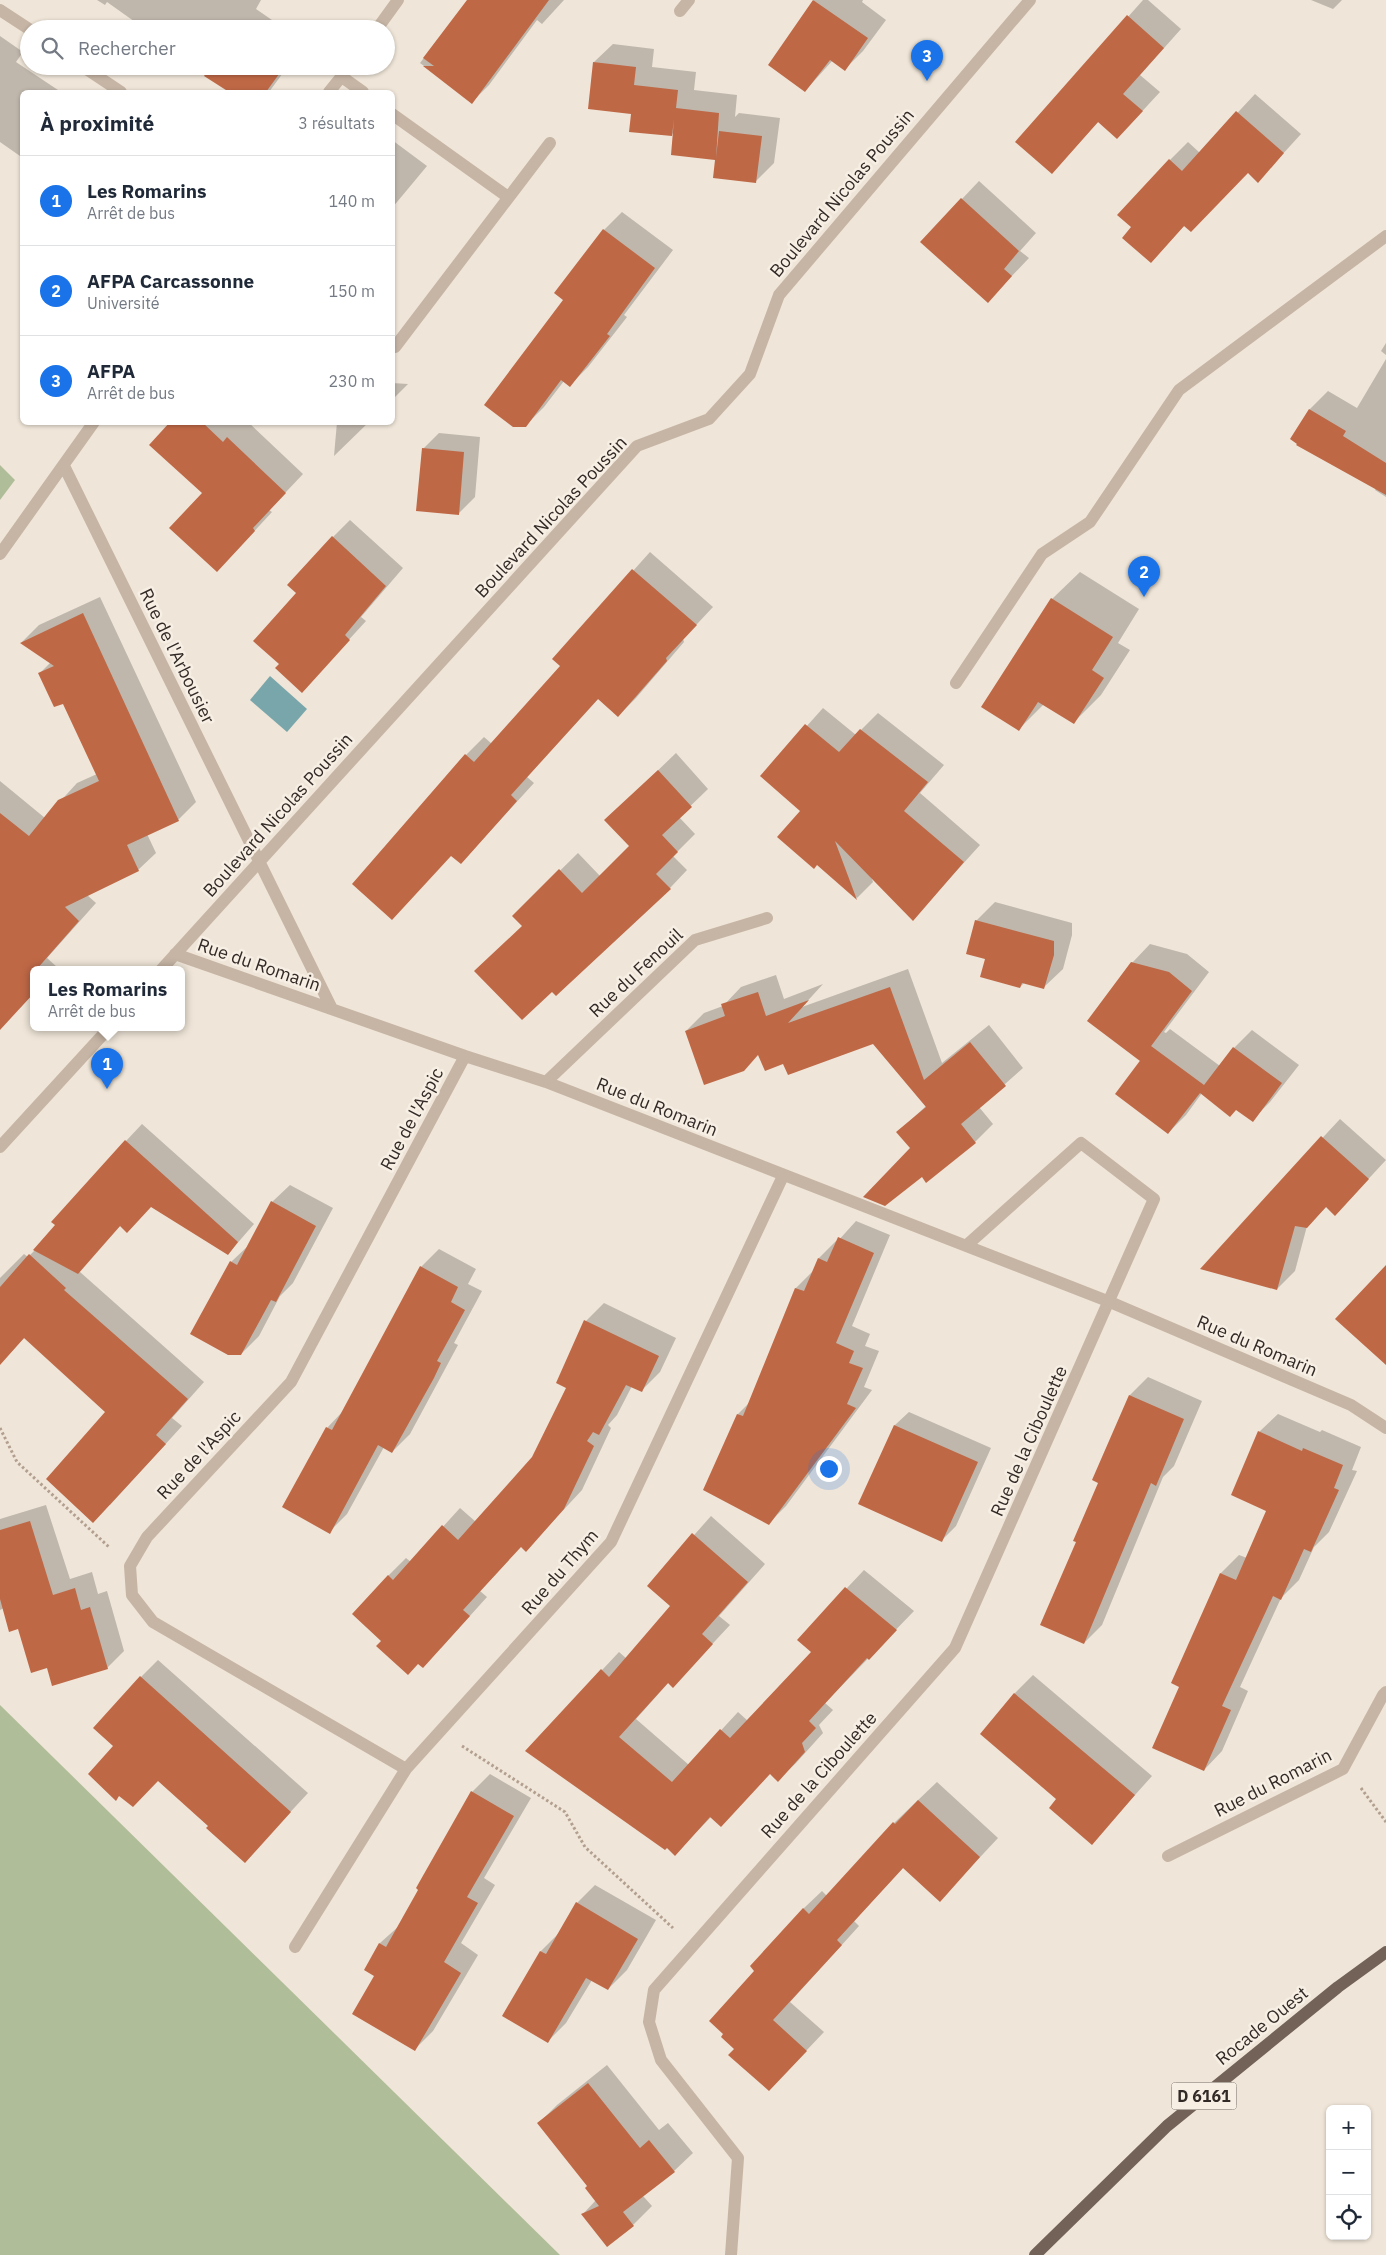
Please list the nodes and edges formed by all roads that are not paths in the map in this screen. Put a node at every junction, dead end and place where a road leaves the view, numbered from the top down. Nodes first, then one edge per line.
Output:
1 (398, 0) edge
2 (689, 0) edge
3 (1030, 0) edge
4 (0, 10) edge
5 (680, 11) dead end
6 (384, 20) edge
7 (20, 23) edge
8 (96, 75) edge
9 (342, 77) joint
10 (118, 90) edge
11 (331, 90) edge
12 (360, 90) edge
13 (395, 116) edge
14 (550, 143) dead end
15 (508, 197) junction
16 (1386, 236) edge
17 (395, 348) dead end
18 (92, 425) edge
19 (64, 466) junction
20 (0, 554) edge
21 (956, 683) dead end
22 (259, 862) junction
23 (767, 918) dead end
24 (175, 954) junction
25 (164, 966) edge
26 (332, 1009) junction
27 (105, 1031) edge
28 (465, 1056) junction
29 (546, 1082) junction
30 (0, 1148) edge
31 (784, 1176) junction
32 (967, 1245) junction
33 (1110, 1302) junction
34 (1386, 1428) edge
35 (1386, 1692) edge
36 (406, 1769) junction
37 (1168, 1856) dead end
38 (295, 1947) dead end
39 (1386, 1952) edge
40 (730, 2255) edge
41 (1035, 2255) edge

1 - 6 street
2 - 5 street
3 - 22 street, Boulevard Nicolas Poussin
4 - 7 street
8 - 10 street
9 - 11 street
9 - 12 street
13 - 15 street
14 - 15 street
15 - 17 street
16 - 21 street
18 - 19 street
19 - 20 street
19 - 22 street, Rue de l'Arbousier
22 - 24 street, Boulevard Nicolas Poussin
22 - 26 street, Rue du Romarin
23 - 29 street, Rue du Fenouil
24 - 25 street, Boulevard Nicolas Poussin
24 - 26 street, Rue du Romarin
26 - 28 street, Rue du Romarin
27 - 30 street
28 - 29 street, Rue du Romarin
28 - 36 street, Rue de l'Aspic
29 - 31 street, Rue du Romarin
31 - 32 street, Rue du Romarin
31 - 36 street, Rue du Thym
32 - 33 street, Rue du Romarin
32 - 33 street
33 - 34 street, Rue du Romarin
33 - 40 street, Rue de la Ciboulette
35 - 37 street, Rue du Romarin
36 - 38 street, Rue du Thym
39 - 41 main road, Rocade Ouest / D 6161

